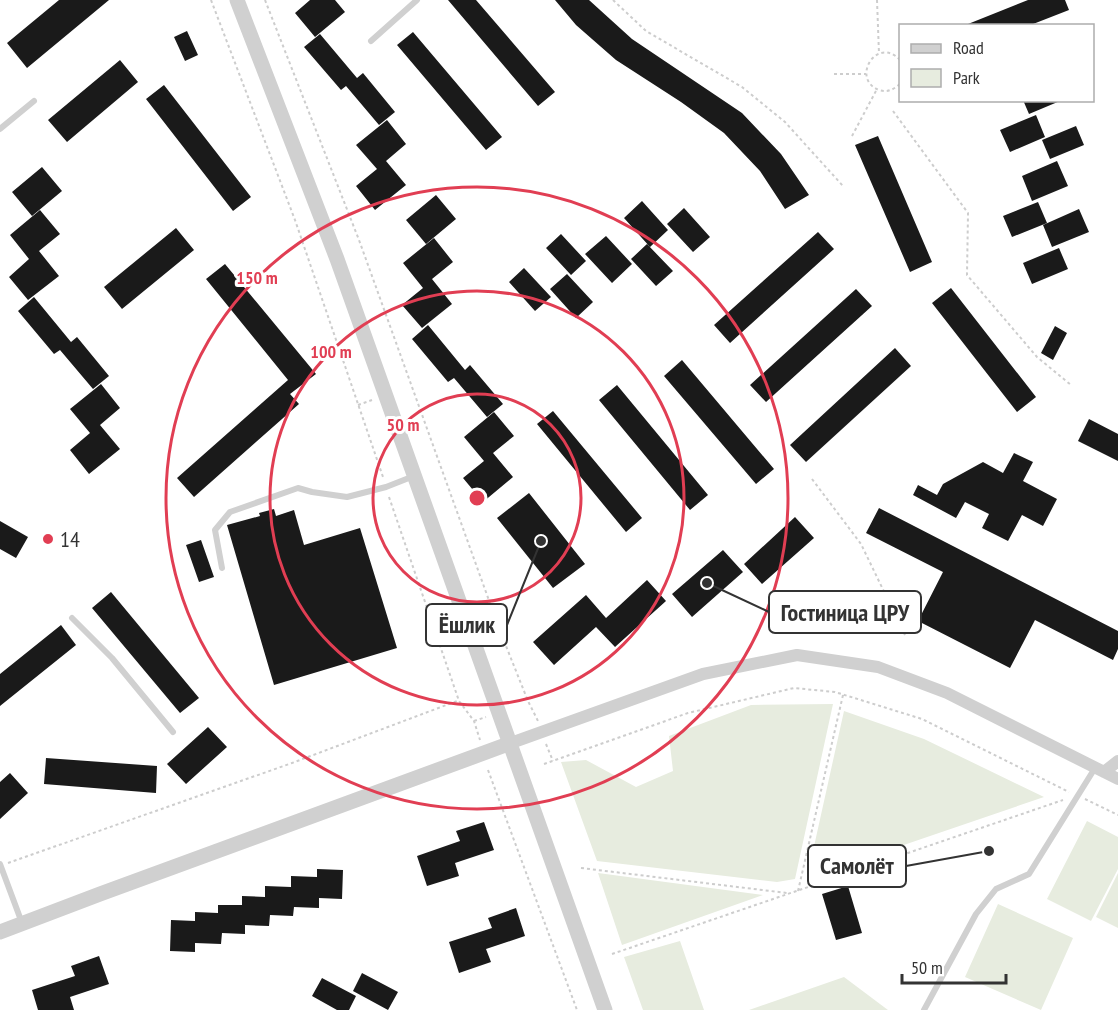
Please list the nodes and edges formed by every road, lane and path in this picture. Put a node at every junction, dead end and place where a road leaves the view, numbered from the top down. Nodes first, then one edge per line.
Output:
1 (211, 0) edge
2 (237, 0) edge
3 (265, 0) edge
4 (417, 0) edge
5 (613, 0) edge
6 (877, 0) edge
7 (371, 41) dead end
8 (879, 54) junction
9 (899, 59) edge
10 (834, 74) dead end
11 (866, 74) junction
12 (899, 85) edge
13 (877, 89) junction
14 (34, 101) dead end
15 (893, 111) dead end
16 (0, 129) edge
17 (852, 136) dead end
18 (843, 186) dead end
19 (1071, 385) dead end
20 (411, 387) junction
21 (405, 389) dead end
22 (374, 399) dead end
23 (358, 405) junction
24 (415, 476) junction
25 (812, 479) dead end
26 (386, 487) junction
27 (222, 568) dead end
28 (72, 618) dead end
29 (905, 635) dead end
30 (844, 694) junction
31 (459, 700) junction
32 (487, 717) dead end
33 (474, 721) junction
34 (539, 724) dead end
35 (173, 732) dead end
36 (546, 742) dead end
37 (511, 743) junction
38 (481, 744) dead end
39 (553, 760) junction
40 (1118, 761) edge
41 (544, 764) dead end
42 (488, 770) dead end
43 (1100, 770) junction
44 (1118, 778) edge
45 (1077, 796) junction
46 (1118, 815) edge
47 (1, 865) edge
48 (581, 868) dead end
49 (798, 891) junction
50 (790, 894) junction
51 (22, 924) junction
52 (0, 932) edge
53 (612, 954) dead end
54 (577, 1010) edge
55 (605, 1010) edge
56 (924, 1010) edge

1 - 23 path
2 - 24 street
3 - 20 path
4 - 7 lane
5 - 18 path
6 - 8 path
8 - 9 path
8 - 11 path
10 - 11 path
11 - 13 path
12 - 13 path
13 - 17 path
14 - 16 lane
15 - 19 path
20 - 21 path
20 - 34 path
22 - 23 path
23 - 26 path
24 - 26 lane
24 - 37 street
25 - 29 path
26 - 27 lane
26 - 31 path
28 - 35 lane
30 - 39 path
30 - 45 path
30 - 49 path
31 - 33 path
31 - 47 path
32 - 33 path
33 - 38 path
36 - 39 path
37 - 43 street
37 - 51 street
37 - 55 street
39 - 41 path
40 - 43 street
42 - 54 path
43 - 44 street
43 - 45 lane
45 - 46 path
45 - 49 path
45 - 56 lane
47 - 51 lane
48 - 50 path
49 - 50 path
50 - 53 path
51 - 52 street

